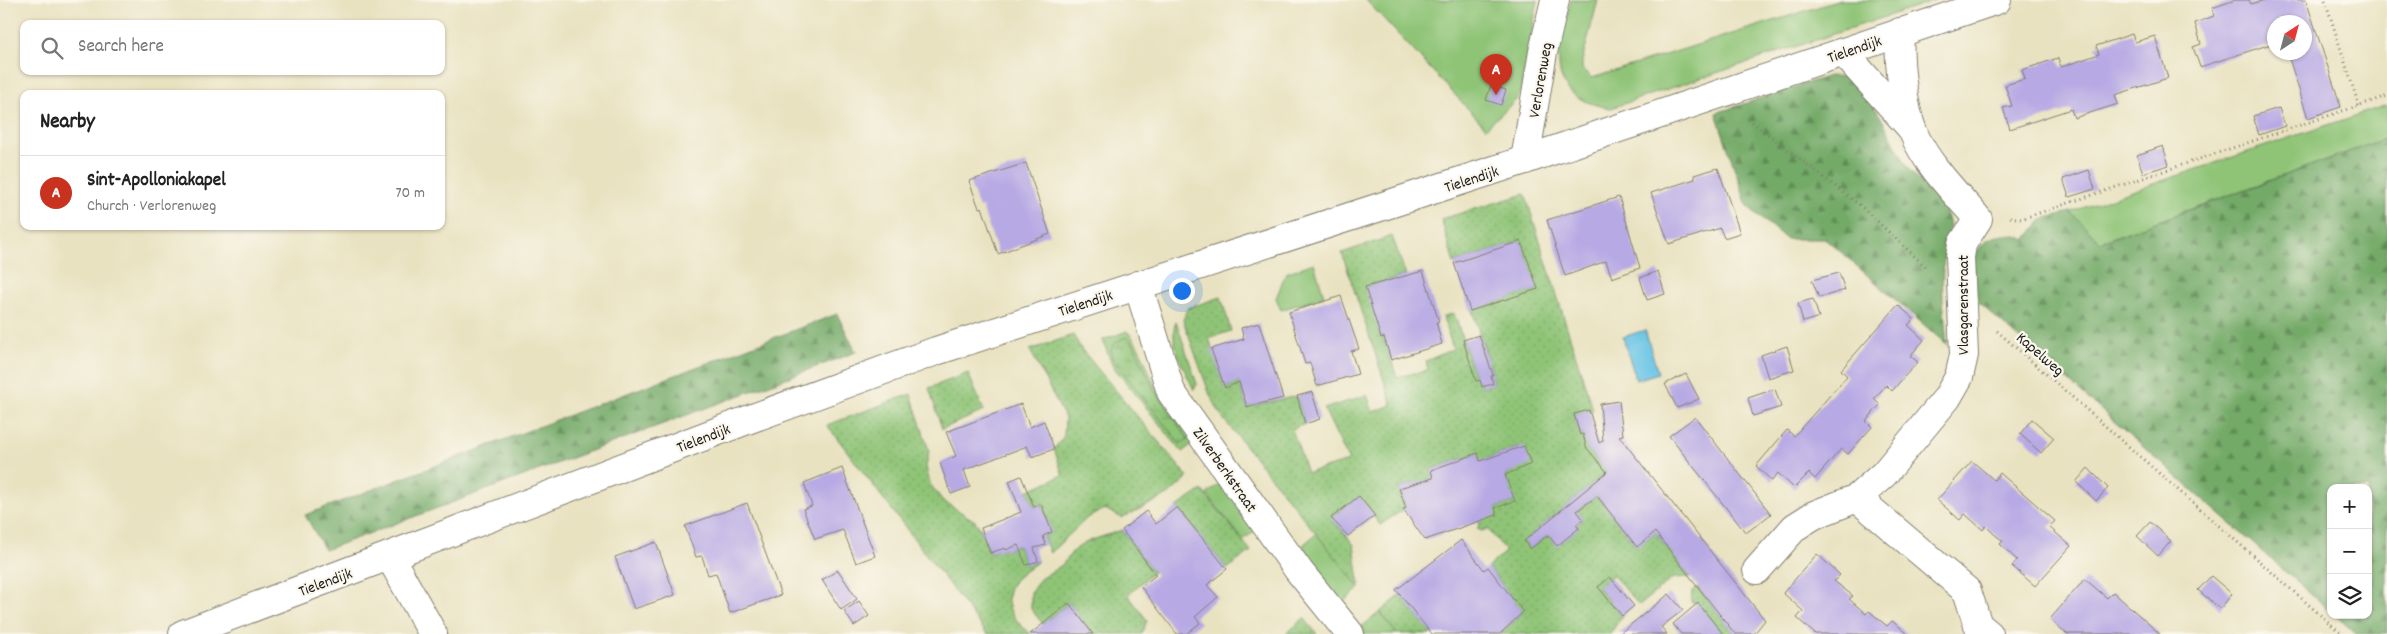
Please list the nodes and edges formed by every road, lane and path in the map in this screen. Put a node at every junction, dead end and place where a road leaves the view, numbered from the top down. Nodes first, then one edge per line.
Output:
1 (1555, 0) edge
2 (1997, 0) edge
3 (2325, 0) edge
4 (1900, 32) junction
5 (1843, 52) junction
6 (1723, 93) junction
7 (2387, 96) edge
8 (2359, 106) junction
9 (1913, 131) junction
10 (1524, 160) junction
11 (1978, 219) junction
12 (1138, 285) junction
13 (1961, 300) junction
14 (1857, 498) junction
15 (390, 557) junction
16 (1757, 570) dead end
17 (183, 634) edge
18 (433, 634) edge
19 (1350, 634) edge
20 (1990, 634) edge
21 (2342, 634) edge

1 - 10 street, Verlorenweg
2 - 4 street, Tielendijk
3 - 8 path
4 - 5 street, Tielendijk
4 - 9 street
5 - 6 street, Tielendijk
5 - 9 street
6 - 10 street, Tielendijk
6 - 13 path, Kapelweg
7 - 8 path
8 - 11 path
9 - 11 street
10 - 12 street, Tielendijk
11 - 13 street, Vlasgarenstraat
12 - 15 street, Tielendijk
12 - 19 street, Zilverberkstraat
13 - 14 street, Vlasgarenstraat
13 - 21 path, Kapelweg
14 - 16 street, Vlasgarenstraat
14 - 20 street
15 - 17 street, Tielendijk
15 - 18 street

